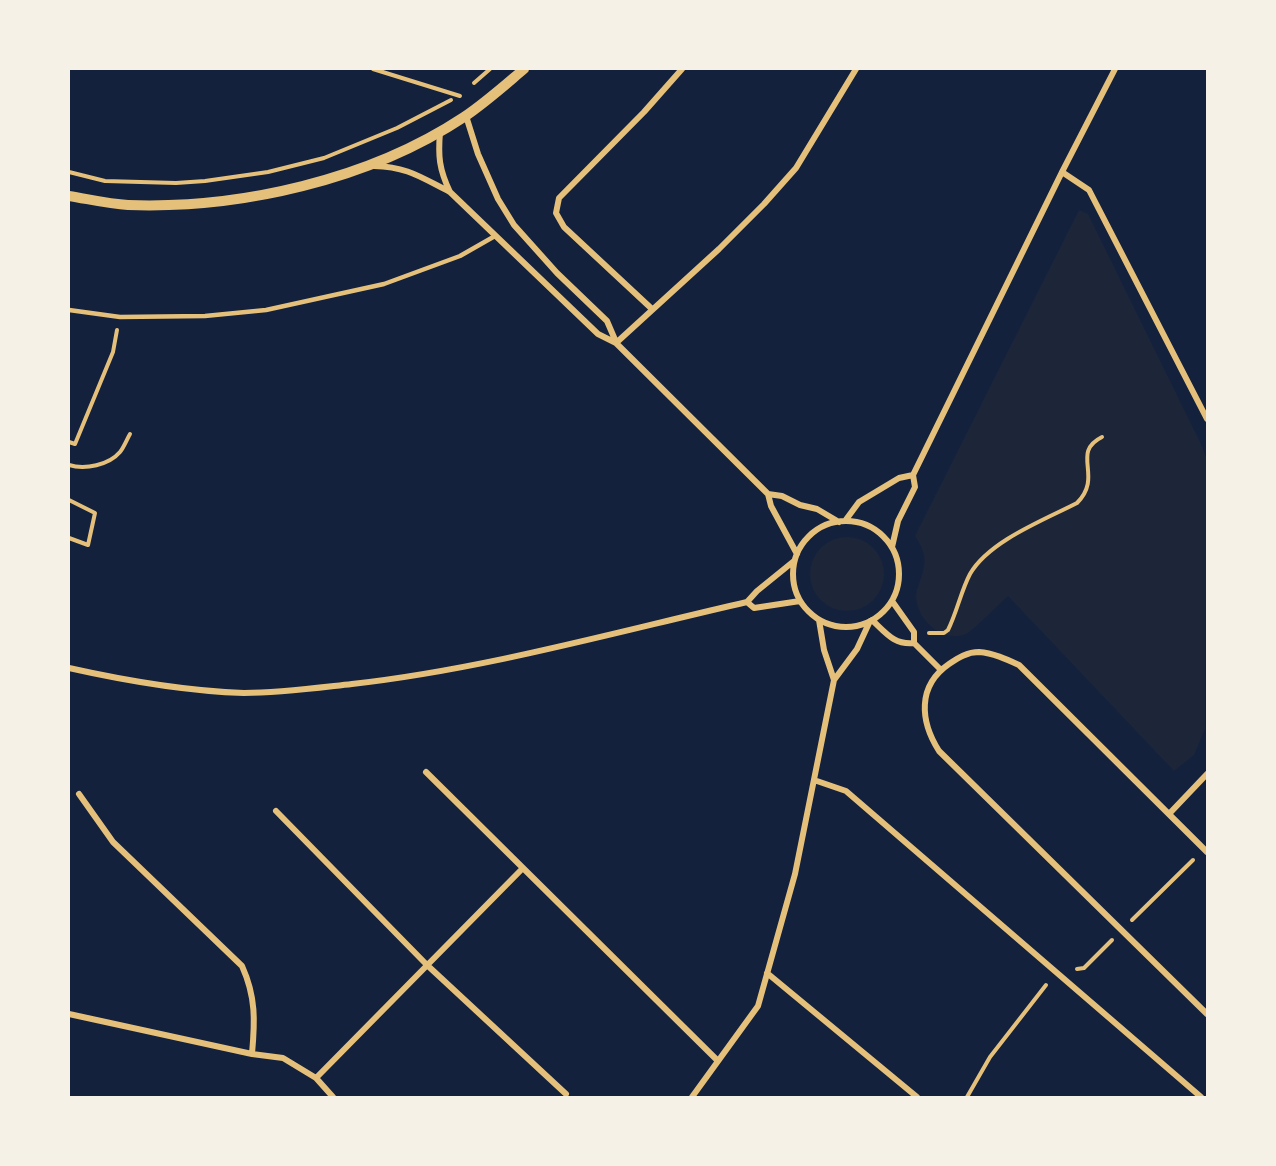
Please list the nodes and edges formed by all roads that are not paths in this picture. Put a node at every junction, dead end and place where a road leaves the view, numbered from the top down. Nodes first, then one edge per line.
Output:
1 (525, 69) edge
2 (682, 69) edge
3 (856, 69) edge
4 (1115, 69) edge
5 (466, 116) junction
6 (440, 132) junction
7 (367, 166) junction
8 (1062, 172) junction
9 (450, 192) junction
10 (69, 196) edge
11 (495, 236) junction
12 (652, 309) junction
13 (69, 310) edge
14 (616, 343) junction
15 (1207, 419) edge
16 (913, 475) junction
17 (768, 494) junction
18 (842, 521) junction
19 (892, 547) junction
20 (795, 557) junction
21 (800, 601) junction
22 (892, 601) junction
23 (747, 602) junction
24 (819, 620) junction
25 (871, 621) junction
26 (914, 643) junction
27 (69, 668) edge
28 (941, 670) junction
29 (834, 680) junction
30 (426, 772) dead end
31 (1207, 774) edge
32 (814, 780) junction
33 (79, 794) dead end
34 (276, 811) dead end
35 (1169, 814) junction
36 (1207, 852) edge
37 (522, 869) junction
38 (427, 965) junction
39 (767, 973) junction
40 (69, 1014) edge
41 (1207, 1014) edge
42 (252, 1054) junction
43 (718, 1061) junction
44 (316, 1078) junction
45 (566, 1094) dead end
46 (333, 1097) edge
47 (692, 1097) edge
48 (917, 1097) edge
49 (1201, 1097) edge

1 - 5 street
2 - 12 street
3 - 12 street
4 - 8 street
5 - 6 street
5 - 14 street
6 - 7 street
6 - 9 street
7 - 9 street
7 - 10 street
8 - 15 street
8 - 16 street
9 - 11 street
11 - 13 lane
11 - 14 street
12 - 14 street
14 - 17 street
16 - 18 street
16 - 19 street
17 - 18 street
17 - 20 street
18 - 19 street
18 - 20 street
19 - 22 street
20 - 21 street
20 - 23 street
21 - 23 street
21 - 24 street
22 - 25 street
22 - 26 street
23 - 27 street
24 - 25 street
24 - 29 street
25 - 26 street
25 - 29 street
26 - 28 street
28 - 35 street
28 - 41 street
29 - 32 street
30 - 37 street
31 - 35 street
32 - 39 street
32 - 49 street
33 - 42 street
34 - 38 street
35 - 36 street
37 - 38 street
37 - 43 street
38 - 44 street
38 - 45 street
39 - 43 street
39 - 48 street
40 - 42 street
42 - 44 street
43 - 47 street
44 - 46 street

